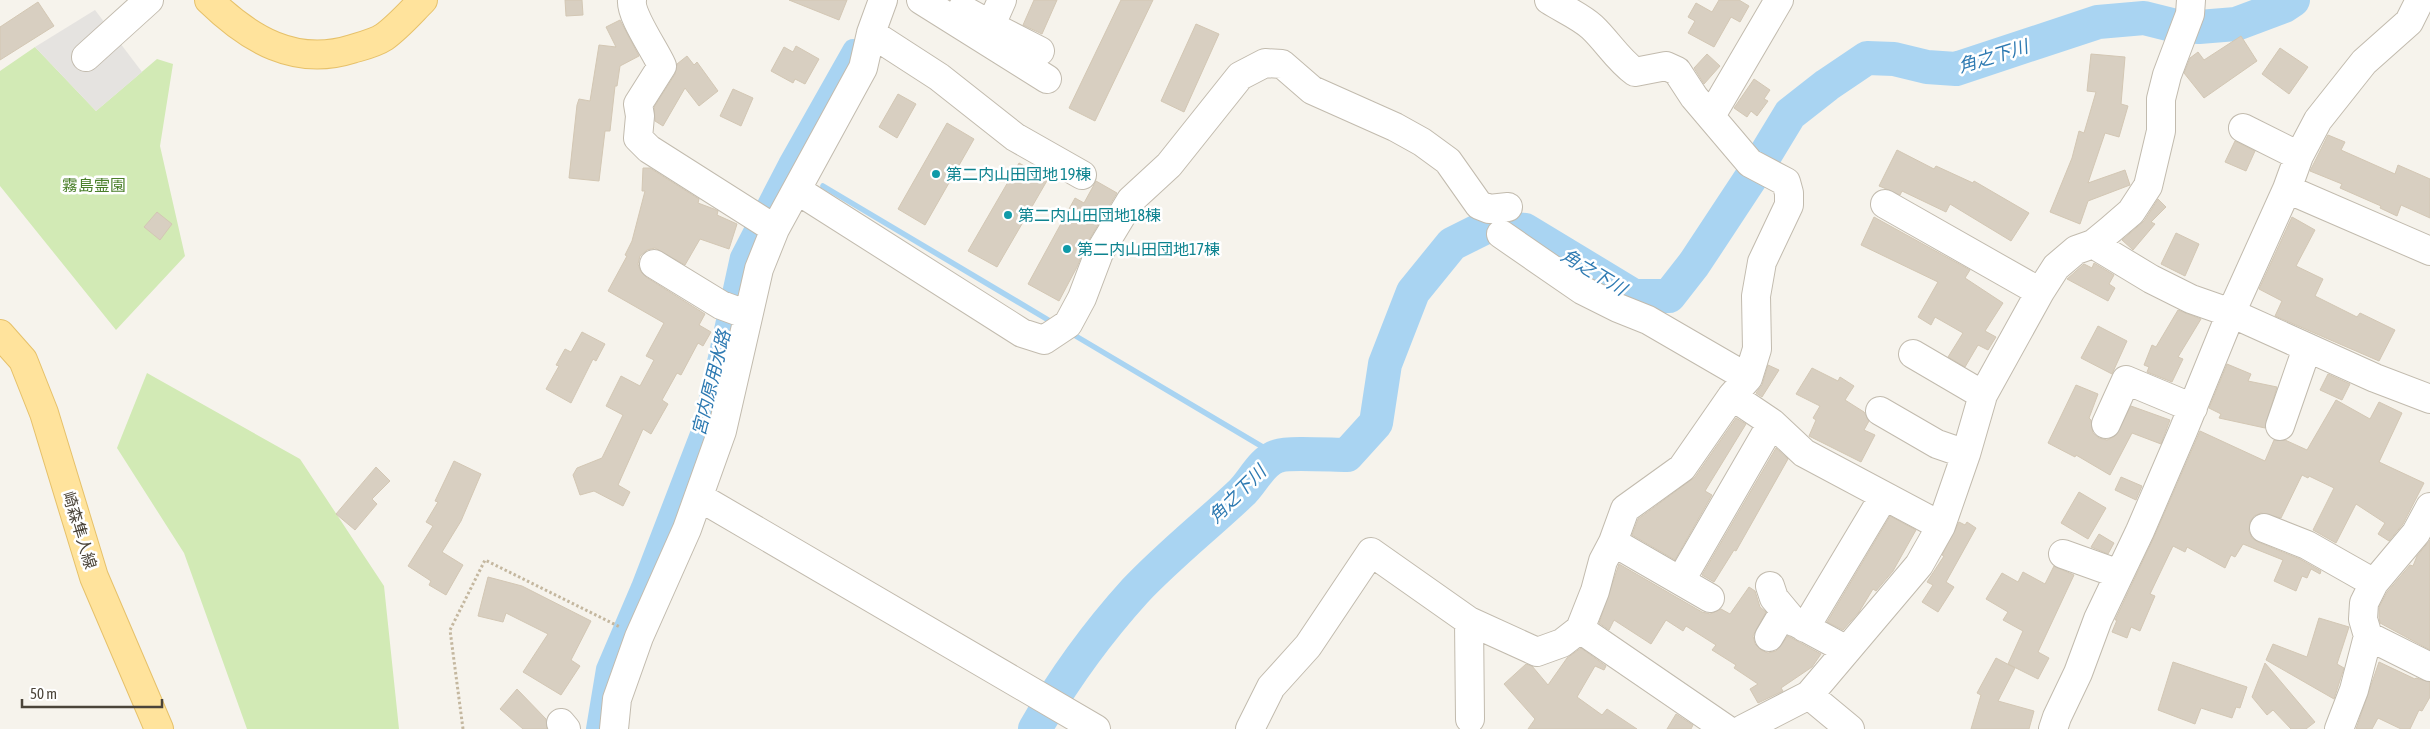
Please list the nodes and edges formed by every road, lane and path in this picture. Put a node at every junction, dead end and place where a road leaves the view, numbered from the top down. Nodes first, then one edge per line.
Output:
1 (149, 0) edge
2 (208, 0) edge
3 (423, 0) edge
4 (632, 0) edge
5 (883, 0) edge
6 (921, 0) edge
7 (946, 0) edge
8 (1002, 0) edge
9 (1549, 0) edge
10 (1779, 0) edge
11 (2423, 5) edge
12 (2188, 16) edge
13 (991, 25) junction
14 (871, 33) junction
15 (1040, 51) dead end
16 (86, 57) dead end
17 (1047, 79) dead end
18 (1711, 116) junction
19 (2242, 128) dead end
20 (2300, 156) junction
21 (1082, 175) dead end
22 (2287, 189) junction
23 (797, 190) junction
24 (1884, 204) dead end
25 (1508, 207) dead end
26 (765, 223) junction
27 (1501, 234) dead end
28 (2093, 244) junction
29 (2430, 251) edge
30 (654, 264) dead end
31 (2040, 292) junction
32 (736, 311) junction
33 (2231, 313) junction
34 (0, 334) edge
35 (2307, 348) junction
36 (1913, 354) dead end
37 (1740, 387) junction
38 (1983, 395) junction
39 (2430, 399) edge
40 (2193, 408) junction
41 (1880, 411) dead end
42 (1772, 423) junction
43 (2106, 424) dead end
44 (2280, 426) dead end
45 (1966, 454) junction
46 (1884, 496) junction
47 (699, 497) junction
48 (2430, 507) edge
49 (1941, 526) junction
50 (2264, 528) dead end
51 (1613, 542) junction
52 (2063, 554) dead end
53 (2119, 574) junction
54 (1682, 580) junction
55 (2374, 584) junction
56 (1770, 586) dead end
57 (1710, 598) dead end
58 (1469, 621) junction
59 (1800, 625) junction
60 (618, 626) dead end
61 (1580, 629) junction
62 (2368, 636) junction
63 (1768, 637) dead end
64 (1847, 650) junction
65 (2430, 667) edge
66 (1809, 695) junction
67 (1475, 726) edge
68 (159, 729) edge
69 (463, 729) edge
70 (614, 729) edge
71 (1096, 729) edge
72 (1250, 729) edge
73 (1726, 729) edge
74 (1743, 729) edge
75 (1850, 729) edge
76 (2053, 729) edge
77 (2339, 729) edge

1 - 16 street
2 - 3 main road
4 - 26 street
5 - 14 street
6 - 17 street
7 - 13 street
8 - 13 street
9 - 18 street
10 - 18 street
11 - 20 street
12 - 28 street
13 - 15 street
14 - 21 street
14 - 23 street
18 - 37 street
19 - 20 street
20 - 22 street
22 - 29 street
22 - 33 street
23 - 25 street
23 - 26 street
24 - 31 street
26 - 32 street
27 - 37 street
28 - 31 street
28 - 33 street
30 - 32 street
31 - 38 street
32 - 47 street
33 - 35 street
33 - 40 street
34 - 68 main road, 崎森隼人線
35 - 39 street
35 - 44 street
36 - 38 street
37 - 42 street
37 - 51 street
38 - 45 street
40 - 43 street
40 - 53 street
41 - 45 street
42 - 46 street
42 - 54 street
45 - 49 street
46 - 49 street
46 - 59 street
47 - 70 street
47 - 71 street
48 - 55 street
49 - 64 street
50 - 55 street
51 - 54 street
51 - 61 street
52 - 53 street
53 - 76 street
54 - 57 street
55 - 62 street
56 - 59 street
58 - 61 street
58 - 67 street
58 - 72 street
59 - 63 street
59 - 64 street
60 - 69 path
61 - 73 street
62 - 65 street
62 - 77 street
64 - 66 street
66 - 74 street
66 - 75 street

